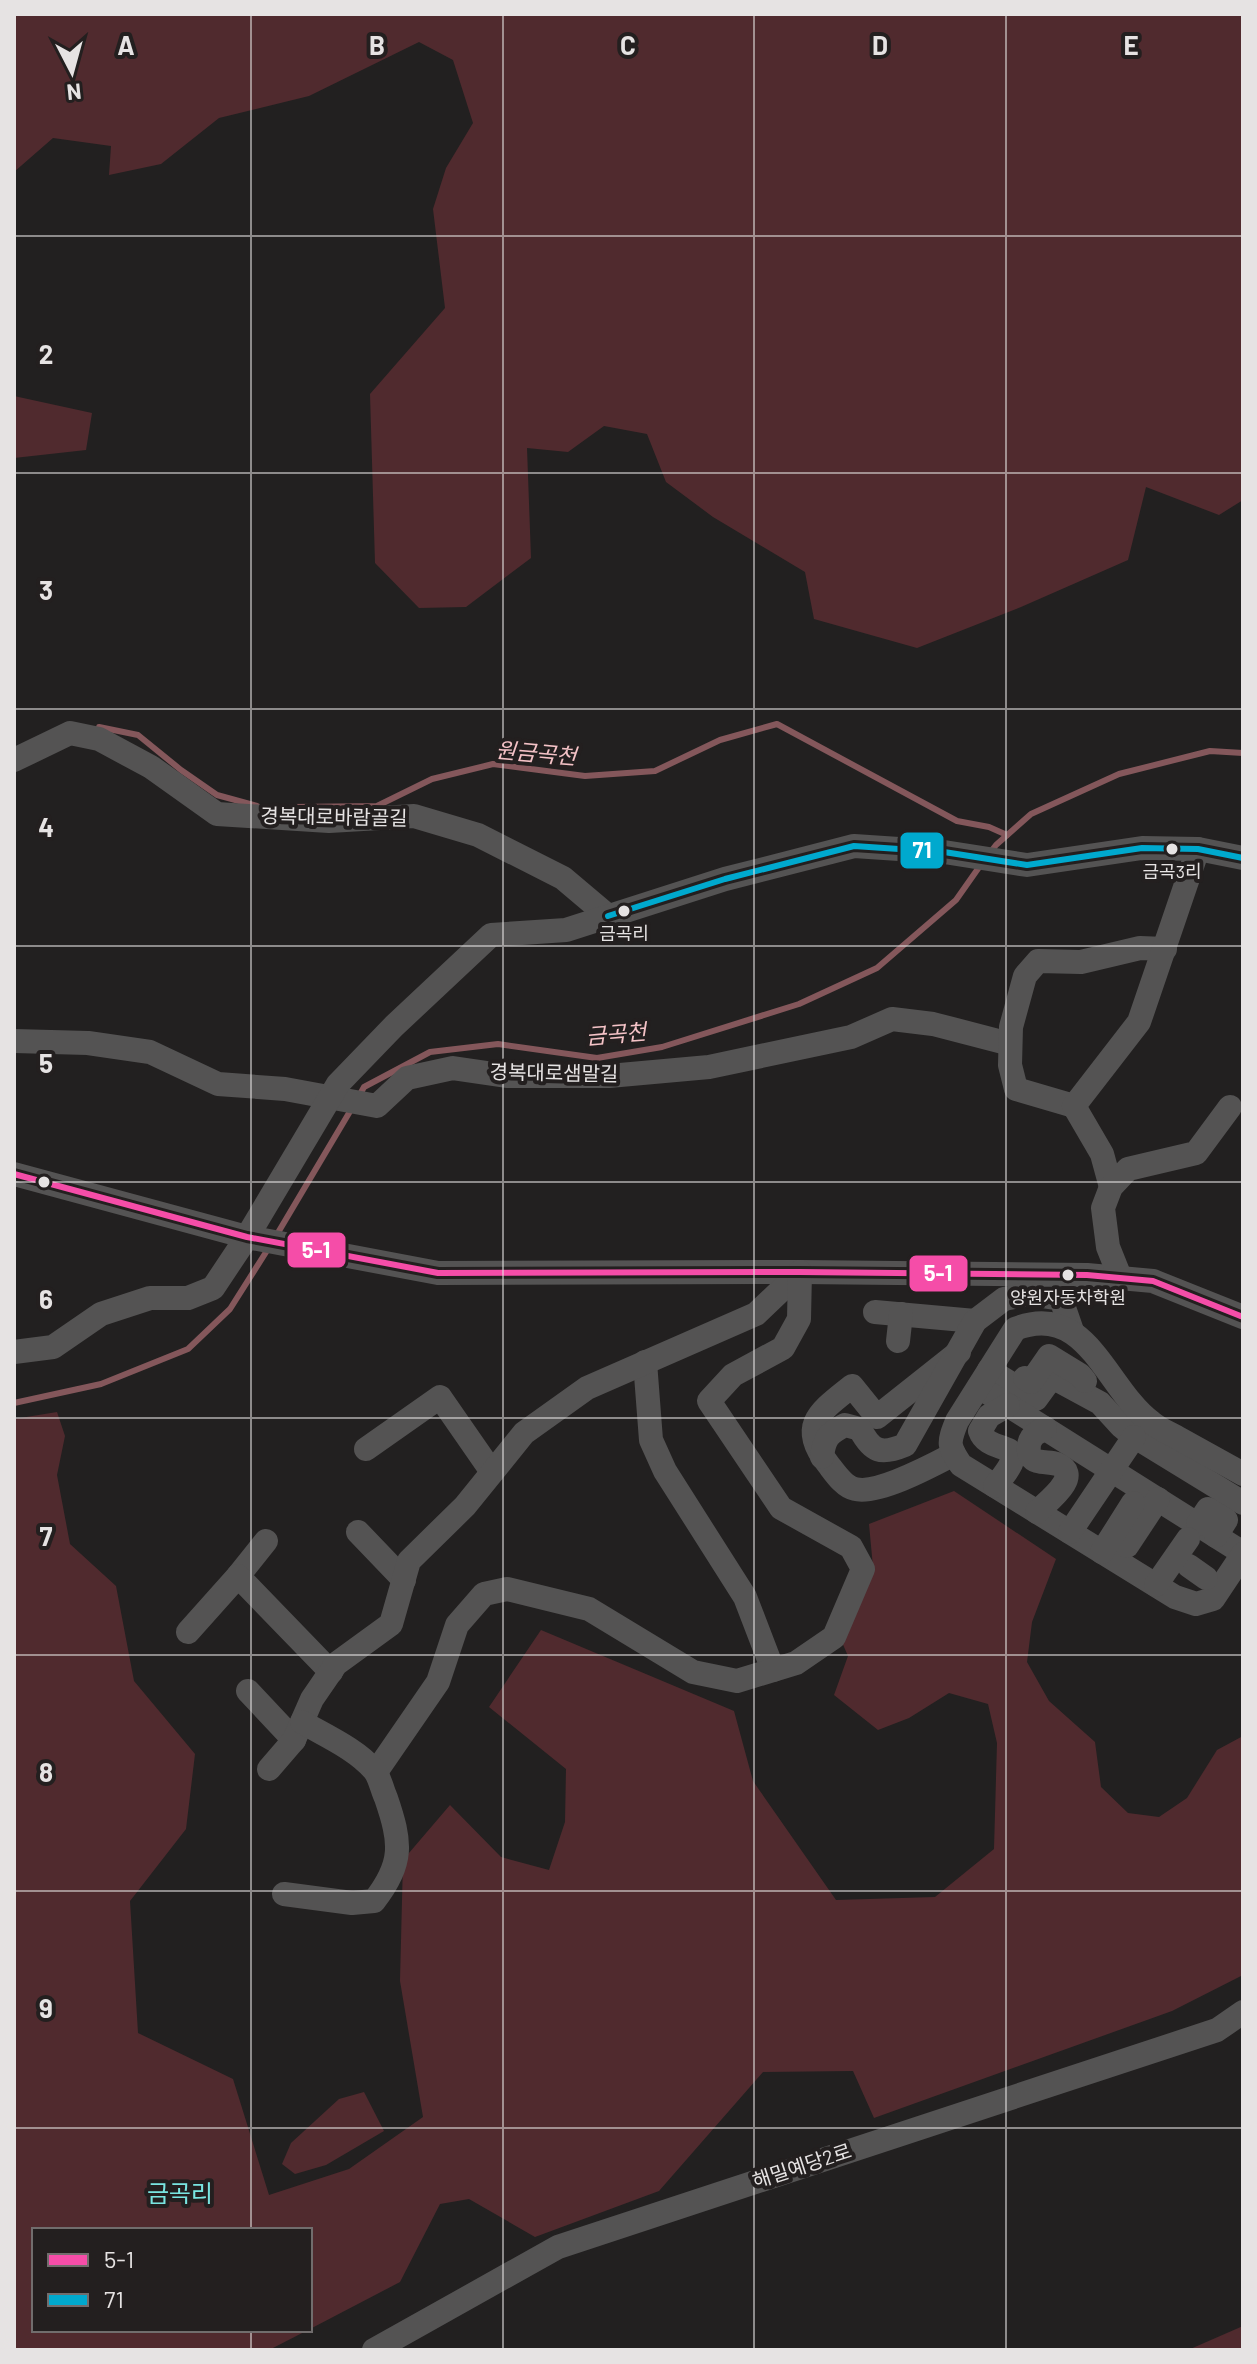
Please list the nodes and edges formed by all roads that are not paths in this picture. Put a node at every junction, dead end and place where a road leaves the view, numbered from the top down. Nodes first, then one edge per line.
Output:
1 (14, 760) edge
2 (1198, 849) junction
3 (1243, 858) edge
4 (608, 916) junction
5 (1165, 949) junction
6 (14, 1041) edge
7 (1010, 1044) junction
8 (334, 1097) junction
9 (1074, 1106) junction
10 (1230, 1107) dead end
11 (14, 1174) edge
12 (1111, 1187) junction
13 (247, 1237) junction
14 (800, 1272) junction
15 (1120, 1277) junction
16 (1053, 1287) junction
17 (875, 1312) dead end
18 (901, 1314) junction
19 (1243, 1317) edge
20 (975, 1321) junction
21 (1072, 1331) junction
22 (898, 1341) dead end
23 (14, 1352) edge
24 (951, 1358) junction
25 (645, 1362) junction
26 (988, 1372) junction
27 (1008, 1405) junction
28 (1045, 1428) junction
29 (1134, 1437) junction
30 (366, 1449) dead end
31 (954, 1454) junction
32 (822, 1457) junction
33 (1112, 1469) junction
34 (492, 1472) junction
35 (1243, 1474) edge
36 (995, 1486) junction
37 (1243, 1503) edge
38 (1037, 1512) junction
39 (358, 1532) dead end
40 (1070, 1532) junction
41 (1166, 1533) junction
42 (266, 1541) dead end
43 (1102, 1552) junction
44 (1243, 1554) edge
45 (238, 1576) junction
46 (404, 1580) junction
47 (1156, 1585) junction
48 (188, 1632) dead end
49 (773, 1670) junction
50 (331, 1672) junction
51 (248, 1691) dead end
52 (298, 1731) junction
53 (269, 1769) dead end
54 (376, 1772) junction
55 (284, 1894) dead end
56 (1243, 2012) edge
57 (374, 2350) edge

1 - 4 street, 경복대로바람골길
2 - 3 street
2 - 4 street
2 - 5 street
4 - 8 street
5 - 7 street
5 - 9 street
6 - 8 street, 경복대로샘말길
7 - 8 street, 경복대로샘말길
7 - 9 street
8 - 13 street
9 - 12 street
10 - 12 street
11 - 13 street
12 - 15 street
13 - 14 street
13 - 23 street
14 - 16 street
14 - 25 street
14 - 49 street
15 - 16 street
15 - 19 street
16 - 20 street
16 - 21 street
17 - 18 street
18 - 20 street
18 - 22 street
20 - 24 street
21 - 26 street
21 - 35 street
24 - 32 street
24 - 32 street
25 - 34 street
25 - 49 street
26 - 27 street
26 - 29 street
26 - 31 street
27 - 28 street
27 - 36 street
28 - 33 street
28 - 38 street
29 - 33 street
29 - 37 street
30 - 34 street
31 - 32 street
31 - 36 street
33 - 40 street
33 - 41 street
34 - 46 street
36 - 38 street
38 - 40 street
39 - 46 street
40 - 43 street
41 - 43 street
41 - 44 street
41 - 47 street
42 - 45 street
43 - 47 street
44 - 47 street
45 - 48 street
45 - 50 street
46 - 50 street
49 - 54 street
50 - 52 street
51 - 52 street
52 - 53 street
52 - 54 street
54 - 55 street
56 - 57 street, 해밀예당2로

